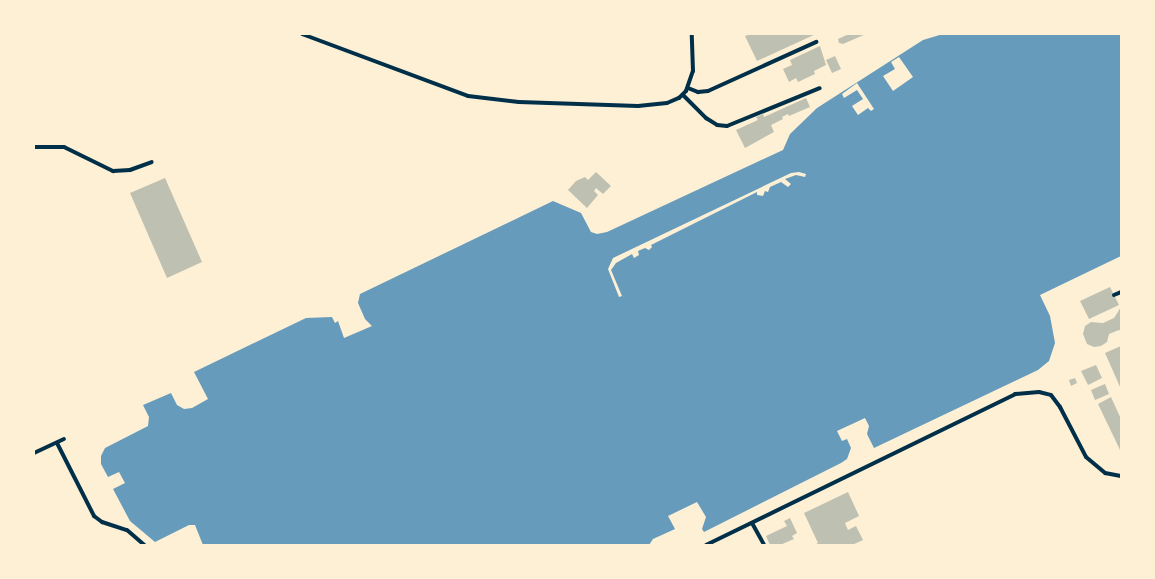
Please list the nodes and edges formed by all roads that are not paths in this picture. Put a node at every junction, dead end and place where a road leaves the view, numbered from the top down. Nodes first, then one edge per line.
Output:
1 (302, 34) edge
2 (692, 34) edge
3 (816, 42) dead end
4 (688, 88) junction
5 (820, 88) dead end
6 (683, 95) junction
7 (34, 147) edge
8 (152, 162) dead end
9 (1121, 292) edge
10 (1114, 295) dead end
11 (64, 440) dead end
12 (57, 443) junction
13 (34, 453) edge
14 (1121, 476) edge
15 (752, 523) junction
16 (144, 545) edge
17 (706, 545) edge
18 (764, 545) edge

1 - 6 lane
2 - 4 lane
3 - 4 lane
4 - 6 lane
5 - 6 lane
7 - 8 lane
9 - 10 lane
11 - 12 lane
12 - 13 lane
12 - 16 lane
14 - 15 lane
15 - 17 lane
15 - 18 lane

